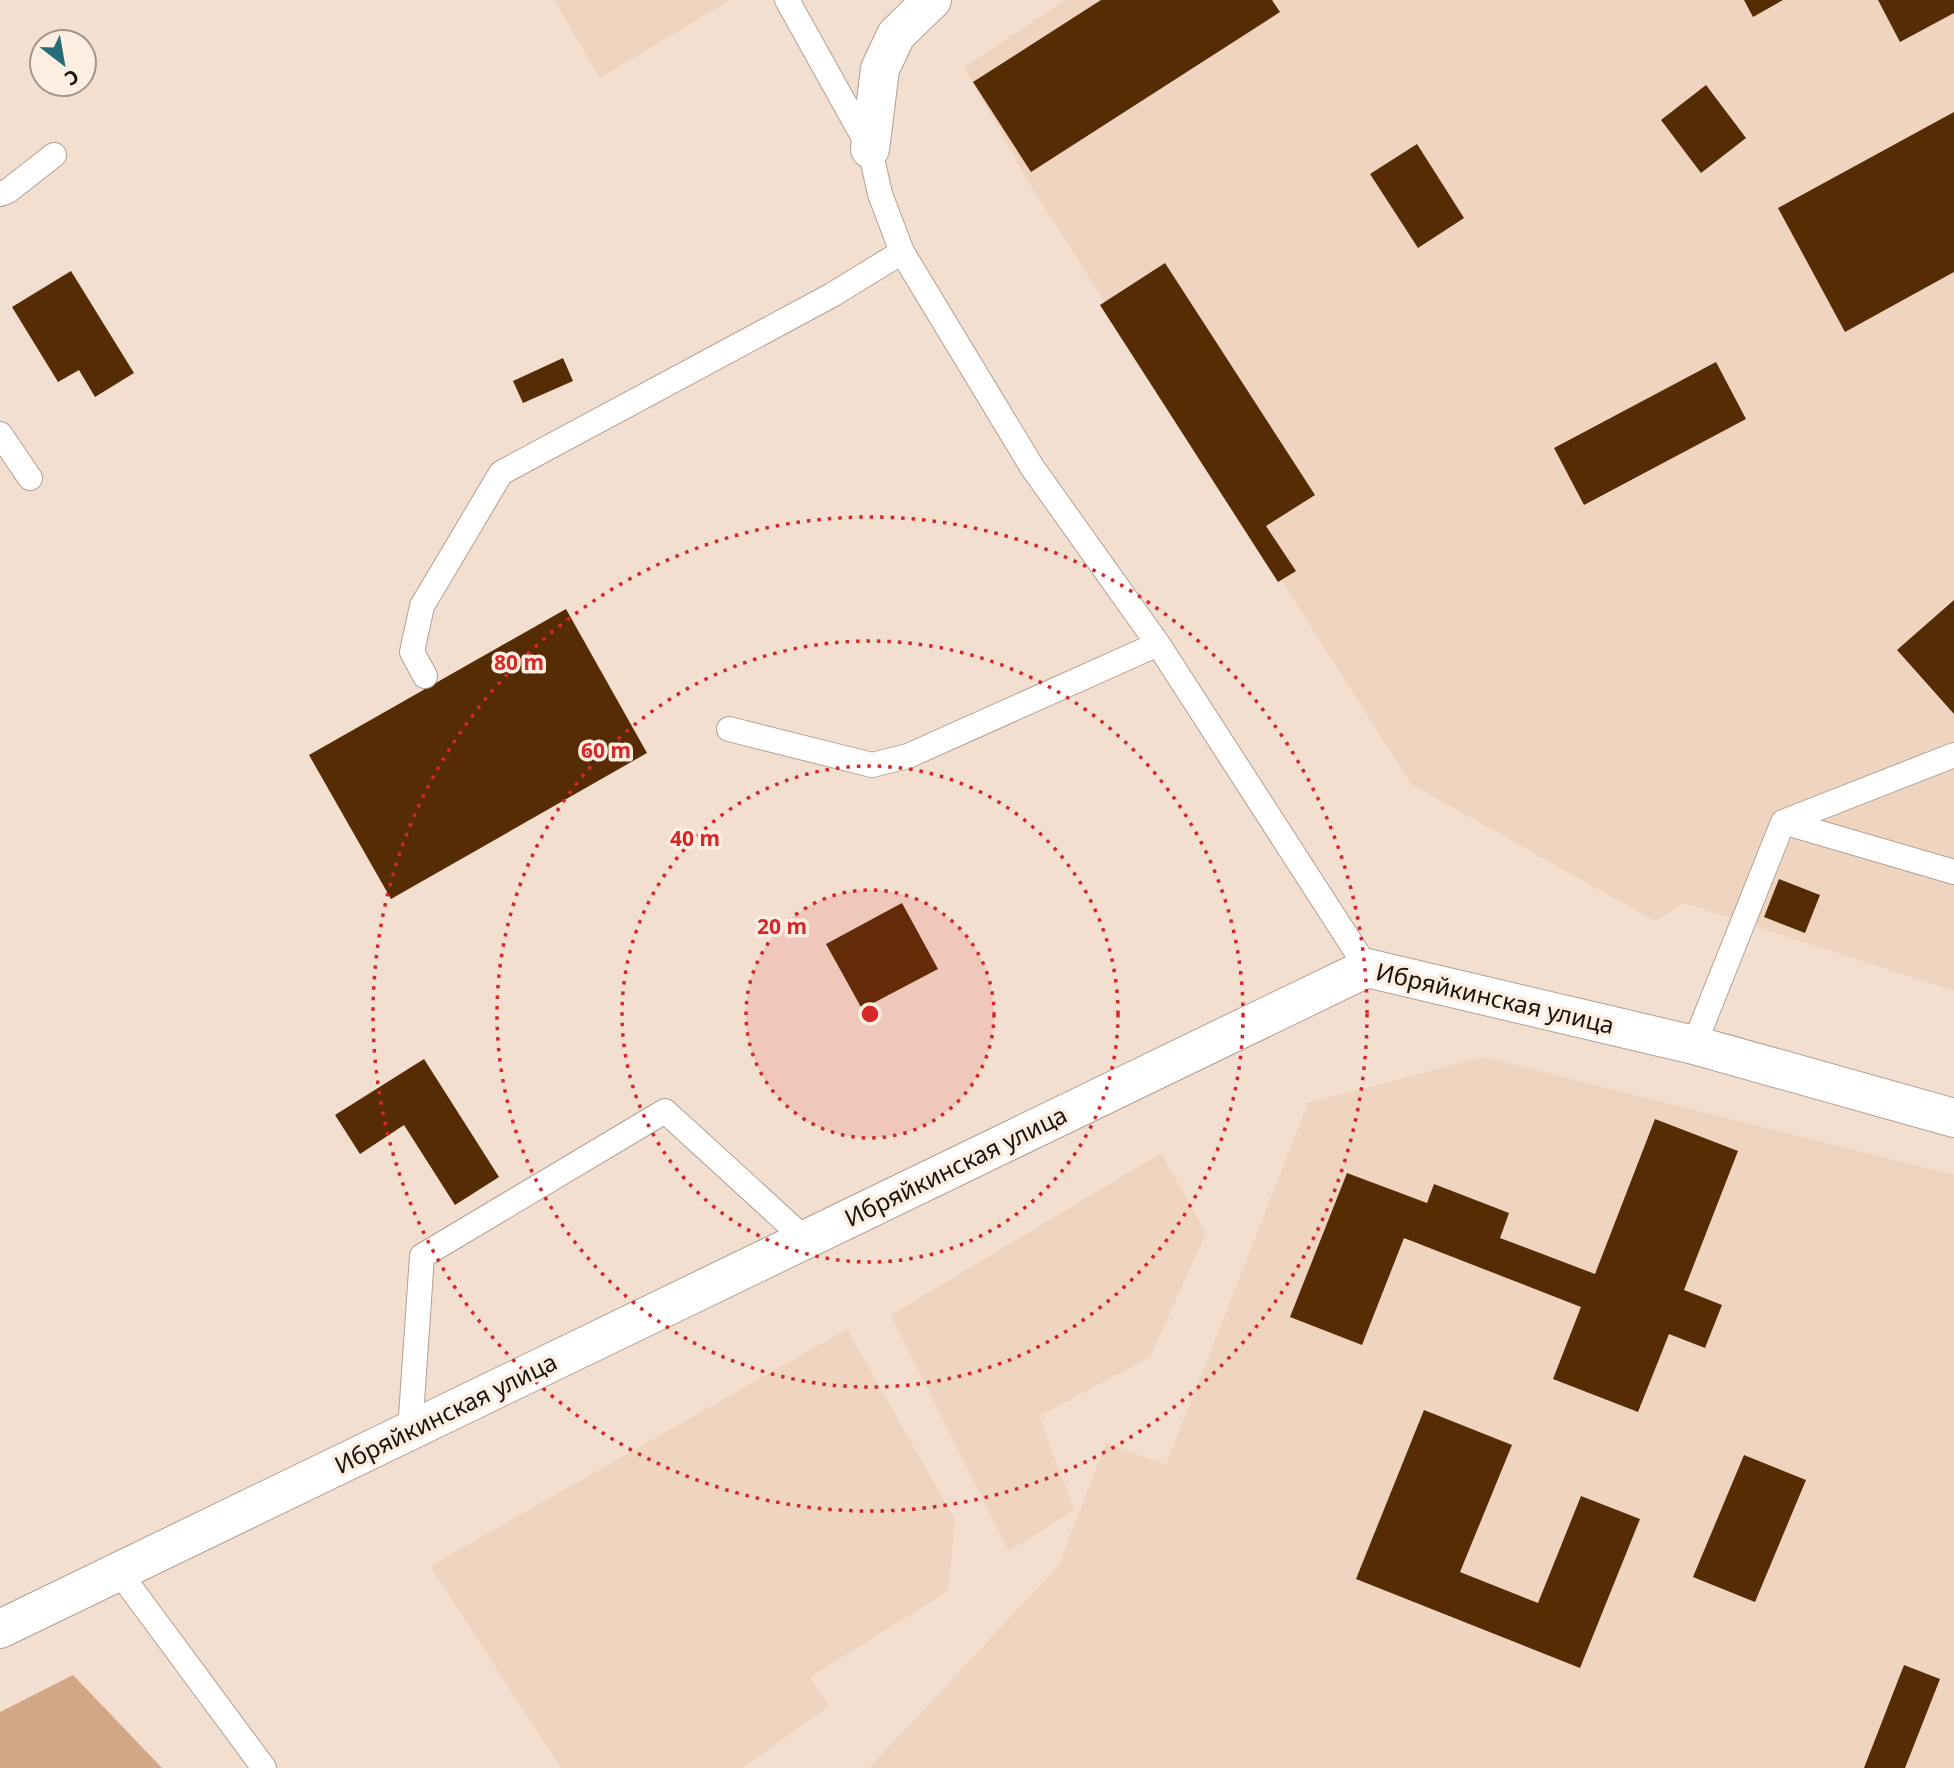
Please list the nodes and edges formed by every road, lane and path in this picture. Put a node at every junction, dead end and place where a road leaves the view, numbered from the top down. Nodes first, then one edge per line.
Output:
1 (786, 0) edge
2 (932, 0) edge
3 (870, 149) junction
4 (54, 155) dead end
5 (0, 194) edge
6 (902, 252) junction
7 (0, 435) edge
8 (30, 478) dead end
9 (1158, 644) junction
10 (425, 676) dead end
11 (729, 729) dead end
12 (1954, 755) edge
13 (1783, 822) junction
14 (1954, 872) edge
15 (1367, 968) junction
16 (1694, 1045) junction
17 (1954, 1118) edge
18 (806, 1240) junction
19 (410, 1431) junction
20 (119, 1572) junction
21 (0, 1629) edge
22 (264, 1768) edge

1 - 3 lane
2 - 3 street
3 - 6 lane
4 - 5 lane
6 - 9 lane
6 - 10 lane
7 - 8 lane
9 - 11 lane
9 - 15 lane
12 - 13 lane
13 - 14 lane
13 - 16 lane
15 - 16 street, Ибряйкинская улица
15 - 18 street, Ибряйкинская улица
16 - 17 street, Ибряйкинская улица
18 - 19 street, Ибряйкинская улица
18 - 19 lane
19 - 20 street, Ибряйкинская улица
20 - 21 street, Ибряйкинская улица
20 - 22 lane

